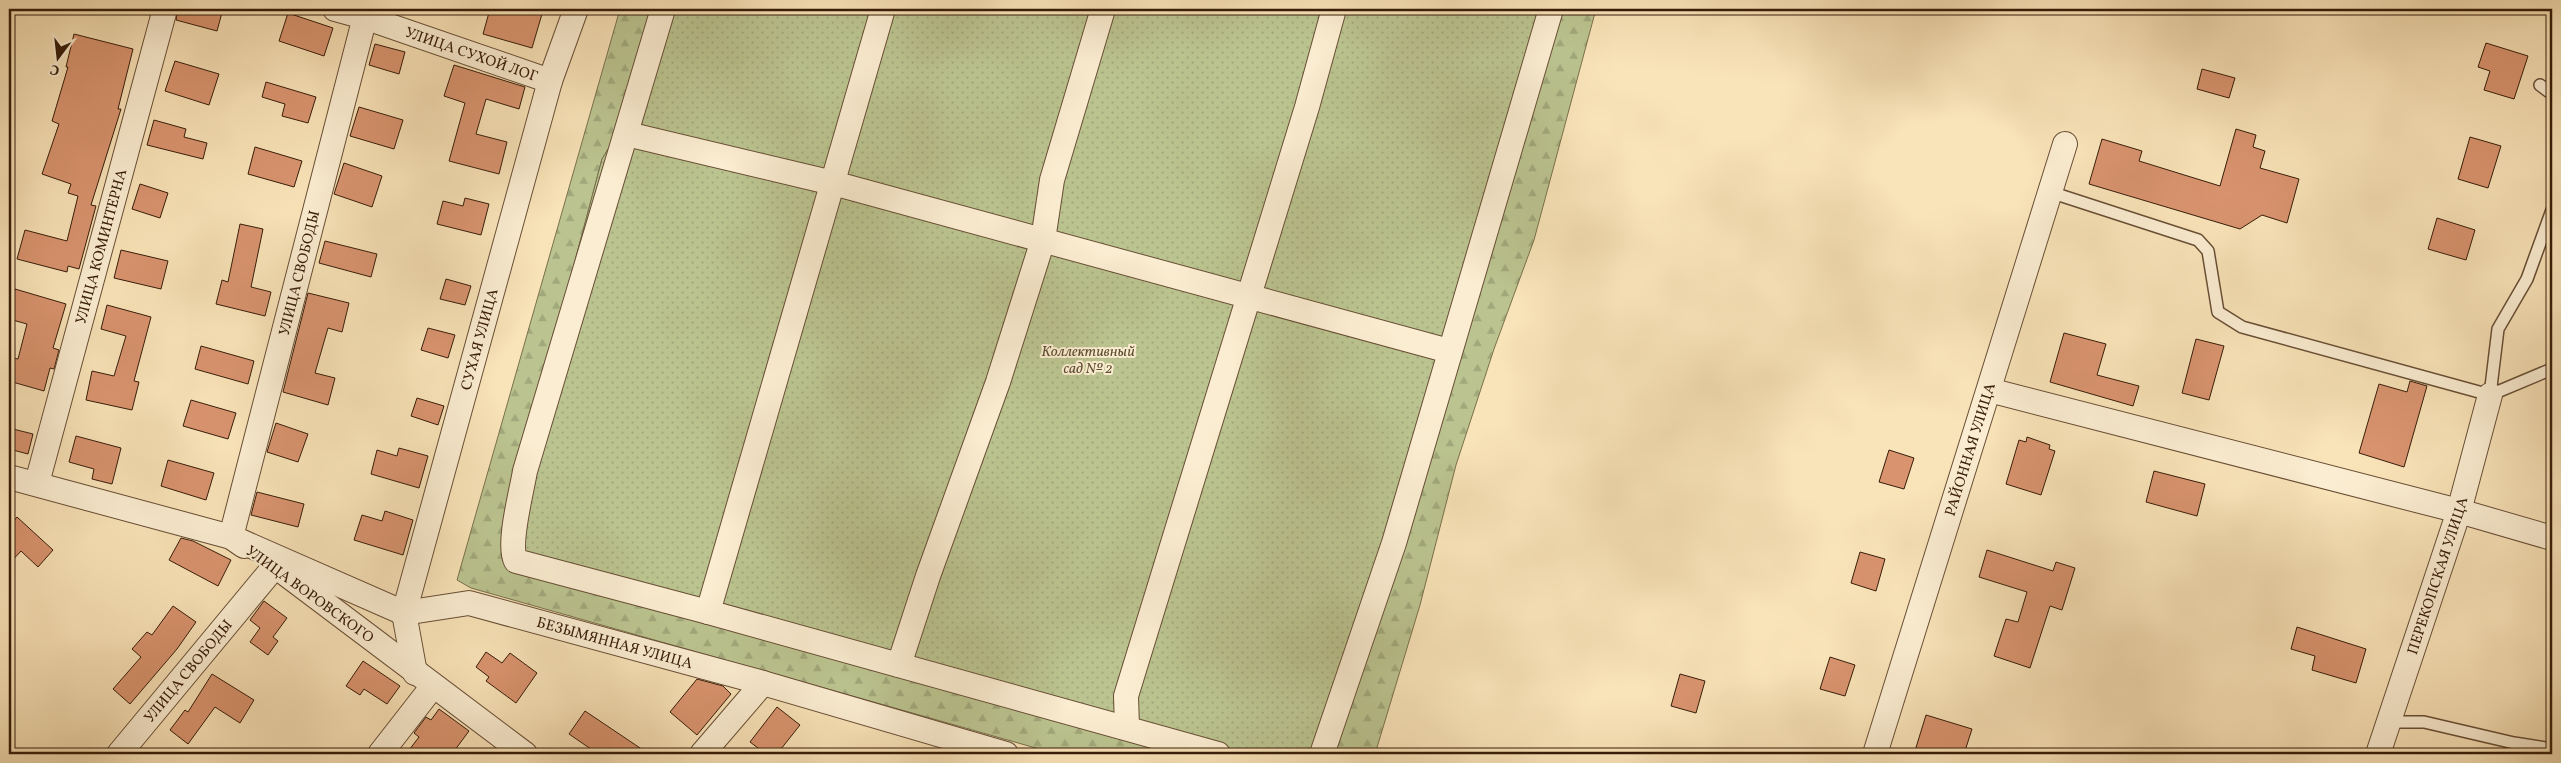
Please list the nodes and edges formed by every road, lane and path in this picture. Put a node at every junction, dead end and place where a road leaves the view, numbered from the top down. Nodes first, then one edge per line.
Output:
1 (165, 9) edge
2 (335, 9) edge
3 (576, 9) edge
4 (664, 9) edge
5 (883, 9) edge
6 (1103, 9) edge
7 (1334, 9) edge
8 (1551, 9) edge
9 (366, 13) edge
10 (550, 81) junction
11 (2540, 85) dead end
12 (2552, 94) edge
13 (627, 134) junction
14 (2065, 144) dead end
15 (834, 182) junction
16 (2050, 192) junction
17 (2552, 210) edge
18 (1043, 240) junction
19 (1248, 295) junction
20 (1449, 351) junction
21 (2552, 369) edge
22 (1989, 390) junction
23 (2490, 395) junction
24 (19, 485) edge
25 (2459, 511) junction
26 (231, 538) junction
27 (2552, 538) edge
28 (276, 566) junction
29 (404, 612) junction
30 (708, 612) junction
31 (899, 665) junction
32 (424, 679) junction
33 (763, 683) junction
34 (2389, 722) junction
35 (1127, 728) junction
36 (2552, 749) edge
37 (119, 754) edge
38 (380, 754) edge
39 (525, 754) edge
40 (702, 754) edge
41 (1006, 754) edge
42 (1218, 754) edge
43 (1322, 754) edge
44 (1875, 754) edge
45 (2378, 754) edge

1 - 24 street, УЛИЦА КОМИНТЕРНА
2 - 9 street, УЛИЦА СУХОЙ ЛОГ
3 - 10 street, СУХАЯ УЛИЦА
4 - 13 street
5 - 15 street
6 - 18 street
7 - 19 street
8 - 20 street
9 - 10 street, УЛИЦА СУХОЙ ЛОГ
9 - 26 street, УЛИЦА СВОБОДЫ
10 - 29 street, СУХАЯ УЛИЦА
11 - 12 lane
13 - 15 street
13 - 30 street
14 - 16 street, РАЙОННАЯ УЛИЦА
15 - 18 street
15 - 30 street
16 - 22 street, РАЙОННАЯ УЛИЦА
16 - 23 lane
17 - 23 lane
18 - 19 street
18 - 31 street
19 - 20 street
19 - 35 street
20 - 43 street
21 - 23 lane
22 - 25 street
22 - 44 street, РАЙОННАЯ УЛИЦА
23 - 25 street, ПЕРЕКОПСКАЯ УЛИЦА
24 - 26 street, УЛИЦА ВОРОВСКОГО
25 - 27 street
25 - 34 street, ПЕРЕКОПСКАЯ УЛИЦА
26 - 28 street, УЛИЦА ВОРОВСКОГО
26 - 29 street
28 - 32 street, УЛИЦА ВОРОВСКОГО
28 - 37 street, УЛИЦА СВОБОДЫ
29 - 32 street, СУХАЯ УЛИЦА
29 - 33 street, БЕЗЫМЯННАЯ УЛИЦА
30 - 31 street
31 - 35 street
32 - 38 street
32 - 39 street, УЛИЦА ВОРОВСКОГО
33 - 40 street
33 - 41 street, БЕЗЫМЯННАЯ УЛИЦА
34 - 36 lane
34 - 45 street, ПЕРЕКОПСКАЯ УЛИЦА
35 - 42 street

